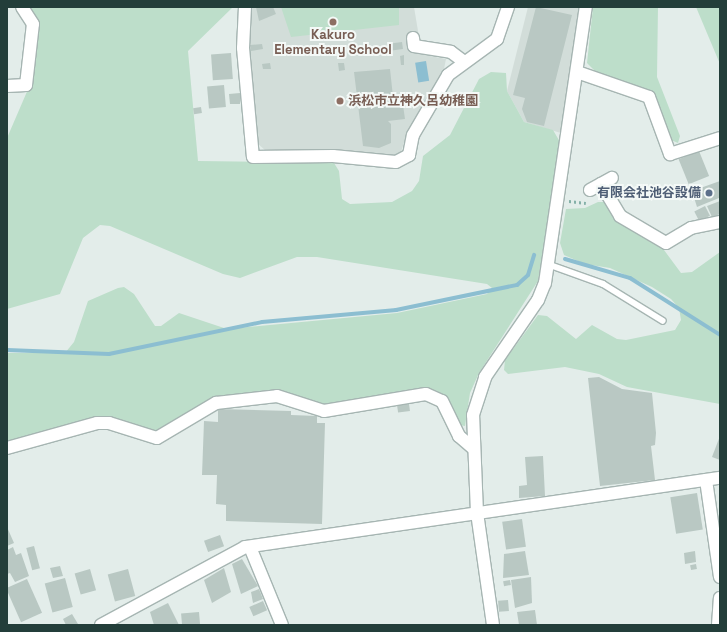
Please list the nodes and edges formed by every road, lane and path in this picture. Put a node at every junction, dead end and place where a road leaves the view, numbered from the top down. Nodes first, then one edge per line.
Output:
1 (22, 7) edge
2 (244, 7) edge
3 (508, 7) edge
4 (586, 7) edge
5 (413, 38) dead end
6 (463, 61) junction
7 (577, 72) junction
8 (7, 86) edge
9 (720, 138) edge
10 (612, 178) dead end
11 (601, 184) junction
12 (590, 190) dead end
13 (720, 222) edge
14 (550, 265) junction
15 (663, 321) dead end
16 (7, 448) edge
17 (473, 448) junction
18 (720, 478) edge
19 (706, 480) junction
20 (477, 513) junction
21 (250, 546) junction
22 (720, 577) edge
23 (720, 598) edge
24 (489, 624) edge
25 (101, 625) edge
26 (282, 625) edge
27 (718, 625) edge

1 - 8 street
2 - 6 street
3 - 6 street
4 - 7 street
5 - 6 street
7 - 9 street
7 - 14 street
10 - 11 street
11 - 12 street
11 - 13 street
14 - 15 lane
14 - 17 street
16 - 17 street
17 - 20 street
18 - 19 street
19 - 20 street
19 - 22 street
20 - 21 street
20 - 24 street
21 - 25 street
21 - 26 street
23 - 27 street

